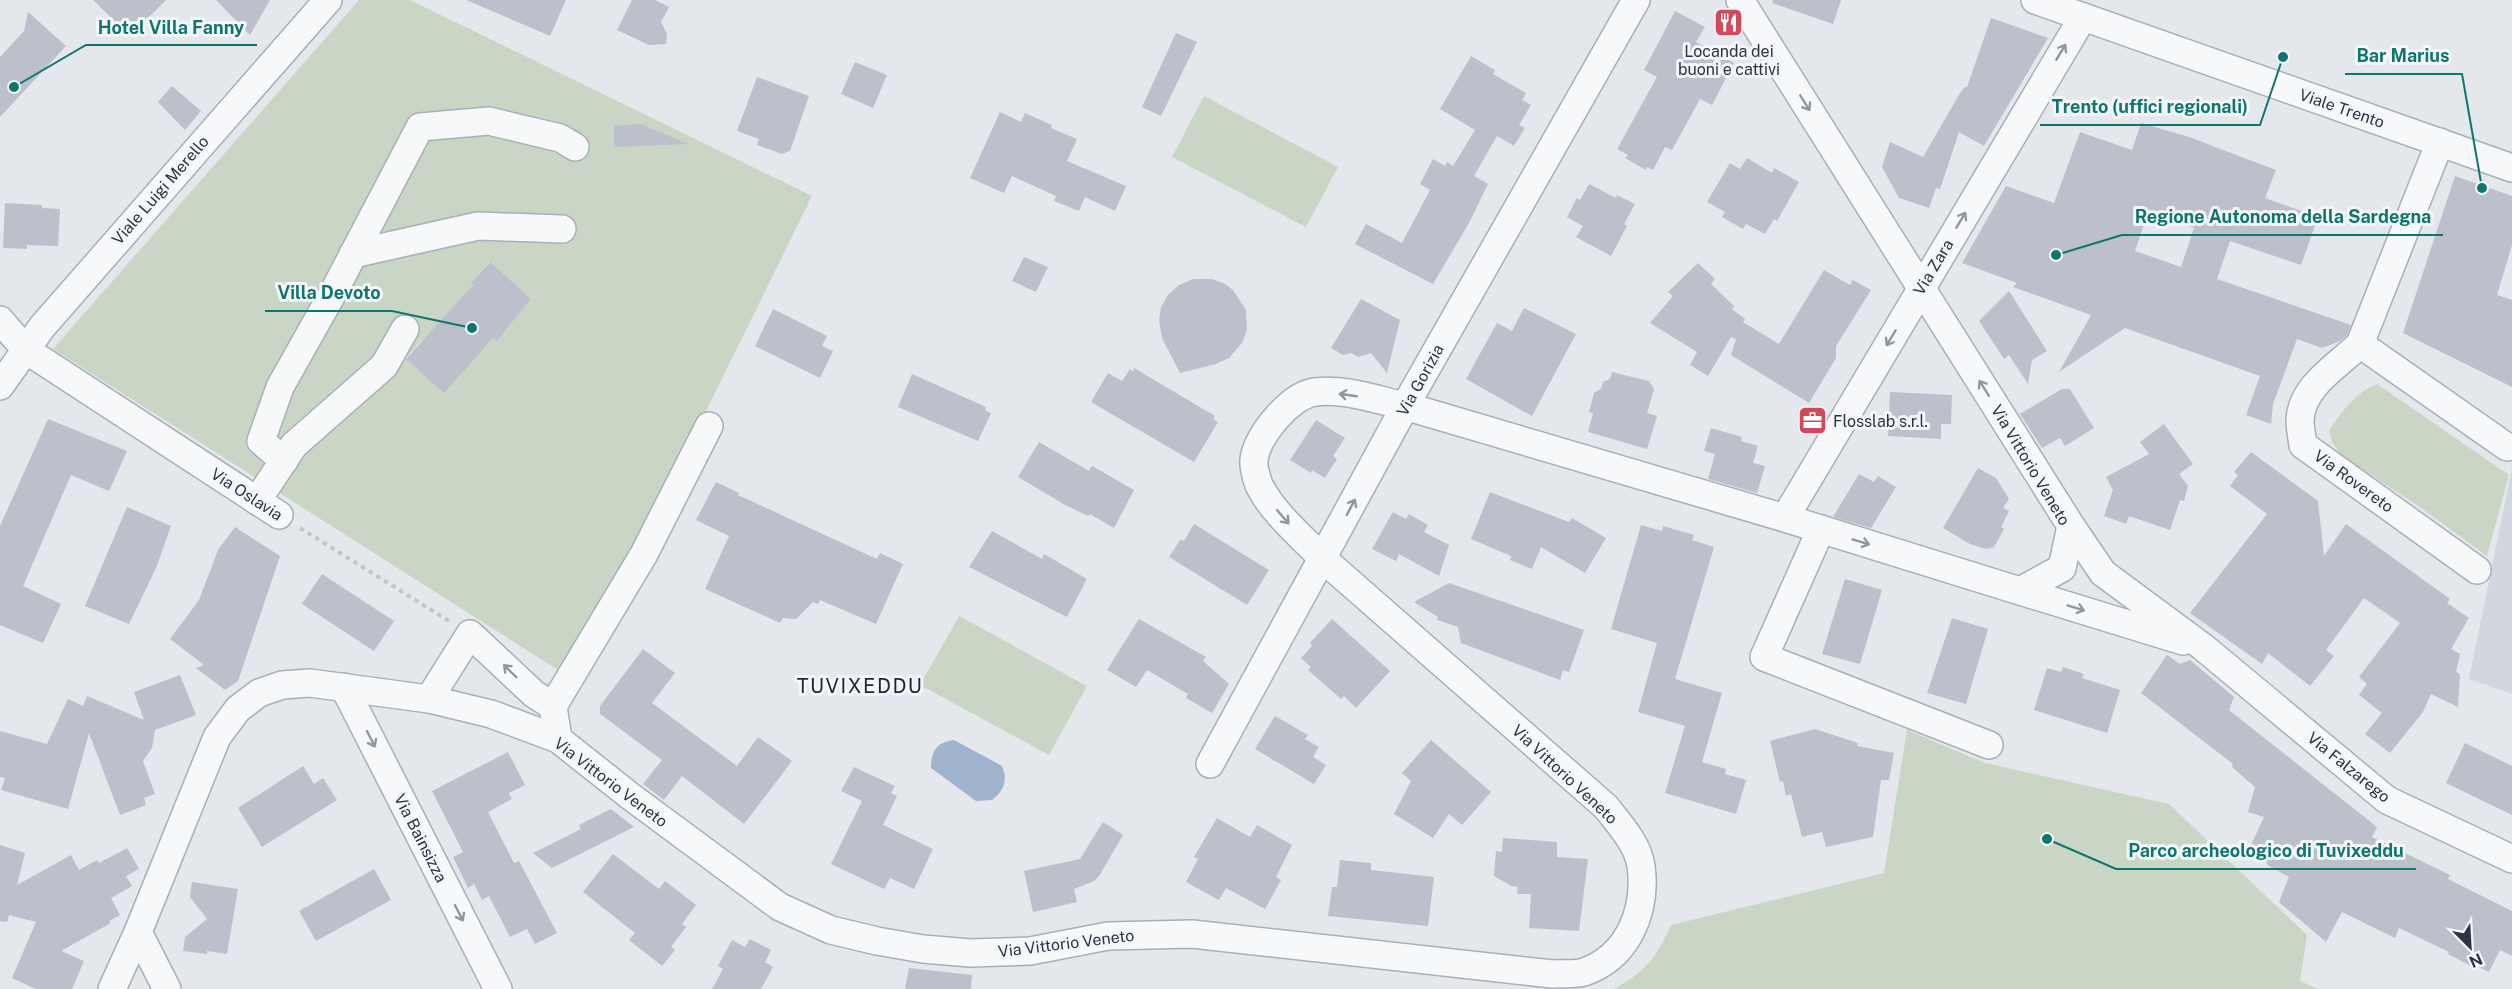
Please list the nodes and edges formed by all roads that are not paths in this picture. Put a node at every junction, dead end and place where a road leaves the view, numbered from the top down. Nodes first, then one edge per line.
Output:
1 (328, 0) edge
2 (1636, 0) edge
3 (1740, 0) edge
4 (2036, 0) edge
5 (2083, 17) junction
6 (2440, 142) junction
7 (575, 147) dead end
8 (2512, 168) edge
9 (562, 230) dead end
10 (353, 254) junction
11 (1921, 288) junction
12 (0, 320) edge
13 (405, 329) dead end
14 (2360, 344) junction
15 (26, 350) junction
16 (0, 386) edge
17 (1405, 406) junction
18 (709, 426) dead end
19 (2507, 447) dead end
20 (284, 461) junction
21 (1785, 518) junction
22 (2071, 526) junction
23 (1821, 529) junction
24 (1323, 559) junction
25 (2477, 570) dead end
26 (2020, 591) junction
27 (2203, 647) junction
28 (344, 687) junction
29 (429, 699) junction
30 (553, 706) junction
31 (558, 740) junction
32 (1989, 745) dead end
33 (1210, 764) dead end
34 (2512, 859) edge
35 (138, 932) junction
36 (112, 989) edge
37 (167, 989) edge
38 (498, 989) edge

1 - 15 street, Viale Luigi Merello
2 - 17 street, Via Gorizia
3 -> 11 street, Via Vittorio Veneto
4 - 5 street, Viale Trento
5 - 6 street, Viale Trento
11 -> 5 street, Via Zara
6 - 8 street, Viale Trento
6 - 14 street, Via Rovereto
7 - 10 street
9 - 10 street
10 - 20 street
11 -> 21 street, Via Zara
22 -> 11 street, Via Vittorio Veneto
12 - 15 street, Via Oslavia
13 - 20 street
14 - 19 street
14 - 25 street, Via Rovereto
15 - 16 street, Viale Luigi Merello
15 - 20 street, Via Oslavia
17 - 21 street, Via Vittorio Veneto
24 -> 17 street, Via Gorizia
17 -> 24 street, Via Vittorio Veneto
18 - 30 street
21 - 23 street, Via Vittorio Veneto
22 - 26 street, Via Vittorio Veneto
22 - 27 street, Via Falzarego
23 -> 26 street, Via Vittorio Veneto
23 - 32 street
24 - 31 street, Via Vittorio Veneto
24 - 33 street, Via Gorizia
26 -> 27 street, Via Falzarego
27 - 34 street, Via Falzarego
28 - 29 street, Via Vittorio Veneto
28 - 35 street, Via Vittorio Veneto
28 -> 38 street, Via Bainsizza
30 -> 29 street
29 - 31 street, Via Vittorio Veneto
30 - 31 street
35 - 36 street, Via Vittorio Veneto
35 - 37 street

